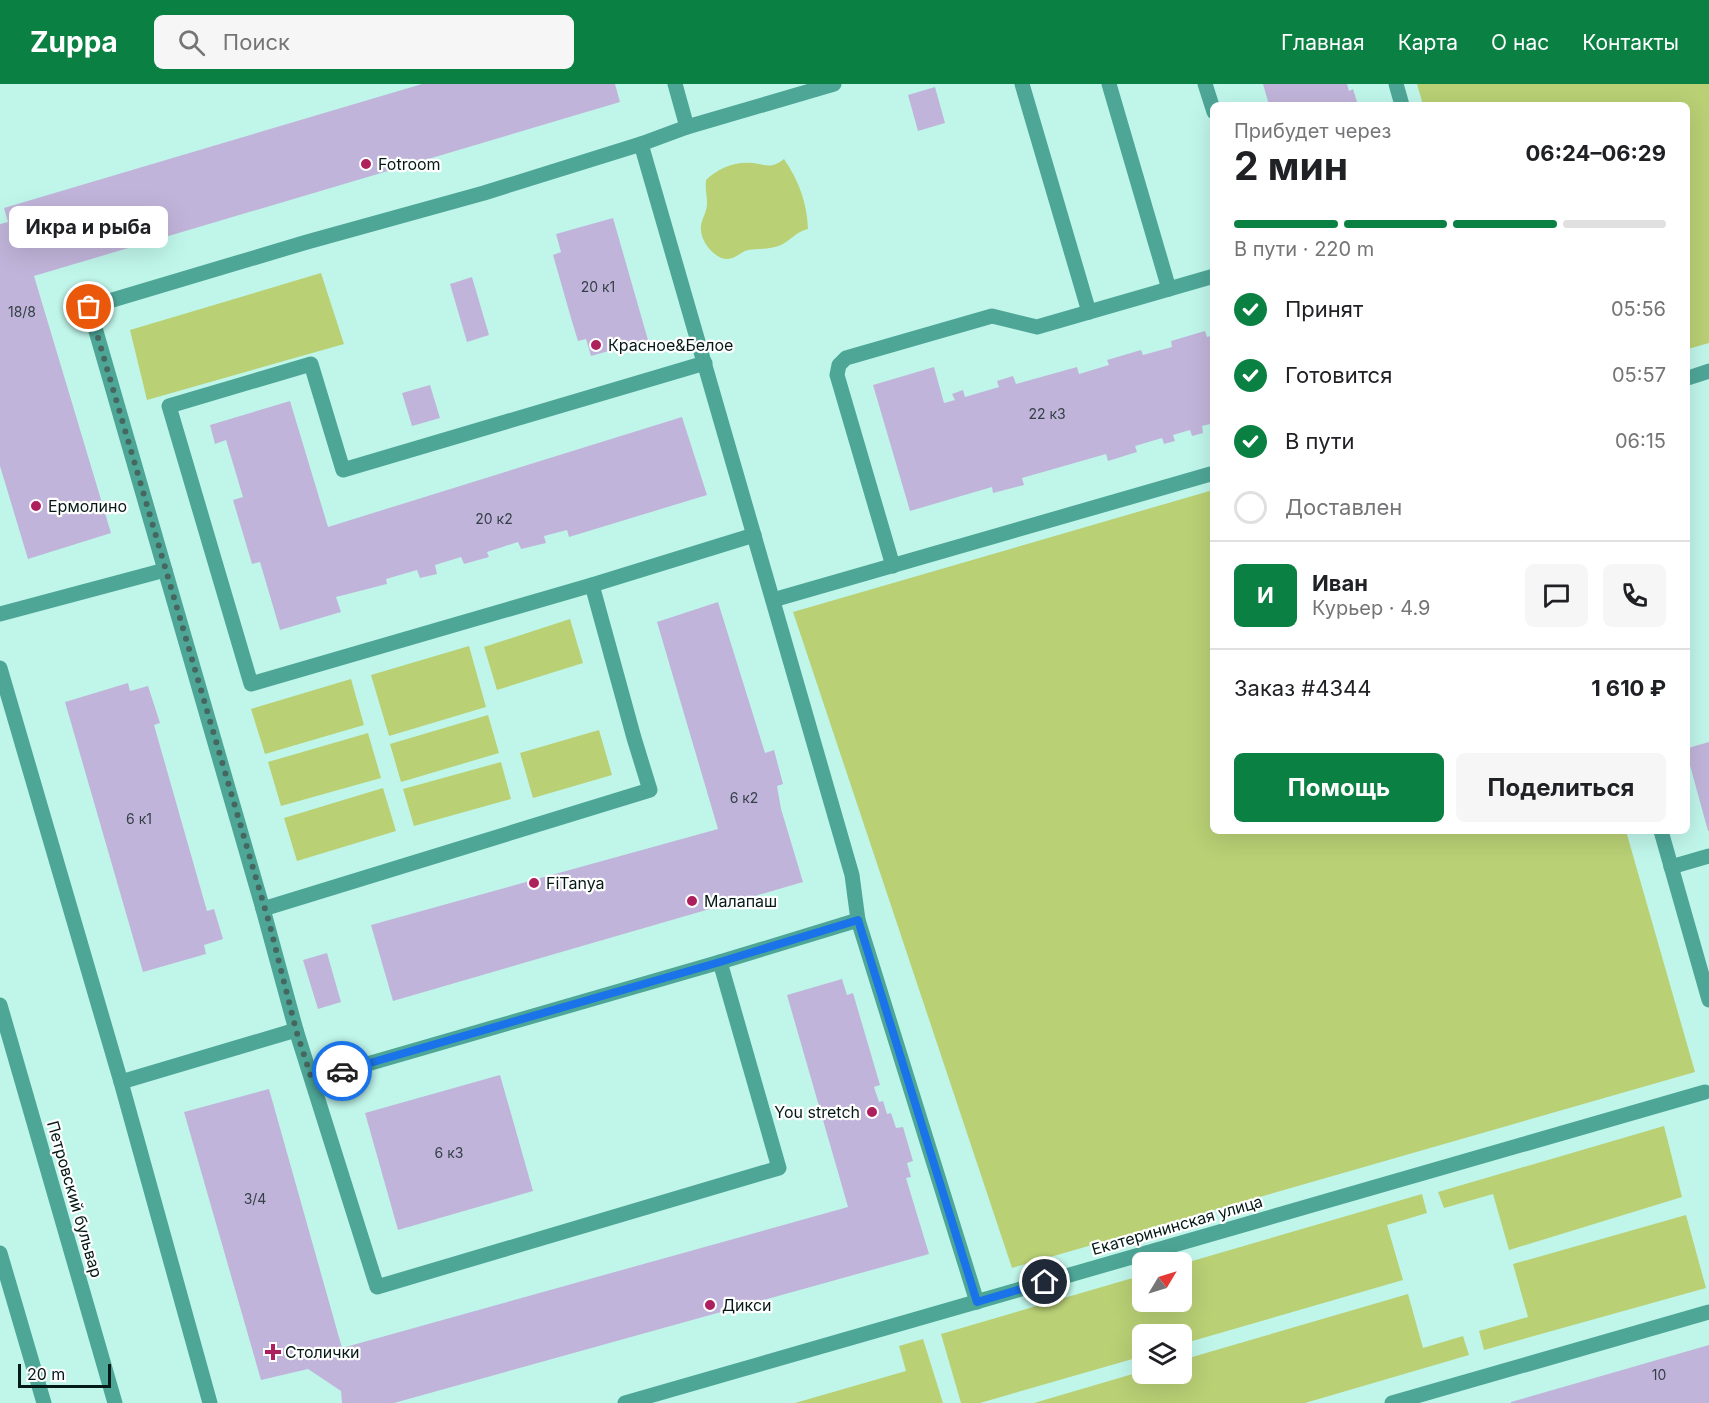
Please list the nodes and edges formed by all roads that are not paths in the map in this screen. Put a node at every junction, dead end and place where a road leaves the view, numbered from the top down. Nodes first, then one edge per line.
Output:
1 (675, 84) edge
2 (834, 84) edge
3 (1022, 84) edge
4 (1109, 84) edge
5 (1205, 84) edge
6 (1396, 84) edge
7 (1211, 102) edge
8 (1401, 102) edge
9 (687, 126) junction
10 (641, 144) junction
11 (1210, 277) edge
12 (1169, 289) junction
13 (1089, 312) junction
14 (705, 363) junction
15 (1709, 371) edge
16 (1690, 377) edge
17 (1210, 474) edge
18 (754, 535) junction
19 (892, 566) junction
20 (165, 570) junction
21 (592, 585) junction
22 (773, 600) junction
23 (0, 614) edge
24 (0, 668) edge
25 (1662, 834) edge
26 (1709, 856) edge
27 (1671, 867) junction
28 (264, 909) junction
29 (858, 920) junction
30 (720, 962) junction
31 (1709, 1000) edge
32 (0, 1005) edge
33 (296, 1030) junction
34 (312, 1080) junction
35 (121, 1082) junction
36 (1705, 1092) dead end
37 (0, 1253) edge
38 (977, 1302) junction
39 (1709, 1312) edge
40 (44, 1403) edge
41 (115, 1403) edge
42 (210, 1403) edge
43 (625, 1403) edge
44 (1392, 1403) edge

1 - 9 street
2 - 9 street
3 - 13 street
4 - 12 street
5 - 7 street
6 - 8 street
9 - 10 street
10 - 14 street
10 - 20 street
11 - 12 street
12 - 13 street
13 - 19 street
14 - 18 street
14 - 21 street
15 - 16 street
17 - 19 street
18 - 21 street
18 - 22 street
19 - 22 street
20 - 23 street
20 - 28 street
21 - 28 street
22 - 29 street
24 - 35 street
25 - 27 street
26 - 27 street
27 - 31 street
28 - 33 street
29 - 30 street
29 - 38 street
30 - 34 street
30 - 34 street
32 - 41 street, Петровский бульвар
33 - 34 street
33 - 35 street
35 - 42 street
36 - 38 street, Екатерининская улица
37 - 40 street
38 - 43 street, Екатерининская улица
39 - 44 street

